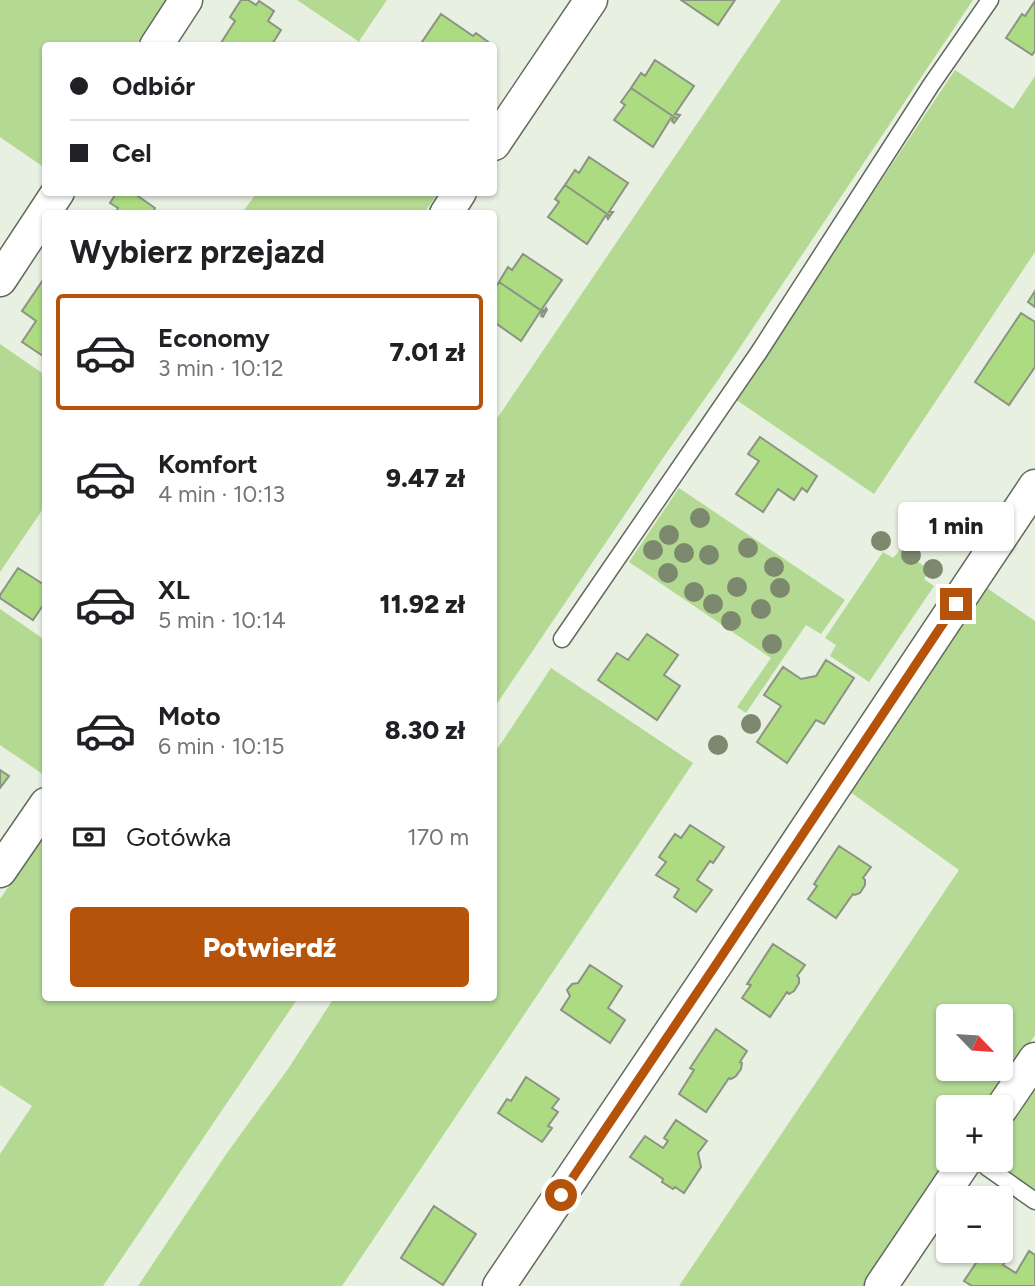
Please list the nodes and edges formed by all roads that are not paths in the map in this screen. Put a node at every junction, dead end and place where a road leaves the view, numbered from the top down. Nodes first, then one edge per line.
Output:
1 (186, 0) edge
2 (591, 0) edge
3 (990, 0) edge
4 (159, 42) edge
5 (497, 140) edge
6 (42, 216) edge
7 (0, 280) edge
8 (1035, 486) edge
9 (562, 639) dead end
10 (42, 810) edge
11 (0, 871) edge
12 (1035, 1059) edge
13 (1011, 1095) edge
14 (958, 1172) edge
15 (994, 1172) edge
16 (1035, 1201) edge
17 (499, 1286) edge
18 (881, 1286) edge

1 - 4 street
2 - 5 street
3 - 9 lane
6 - 7 street
8 - 17 street
10 - 11 street
12 - 13 street
14 - 18 street
15 - 16 lane

